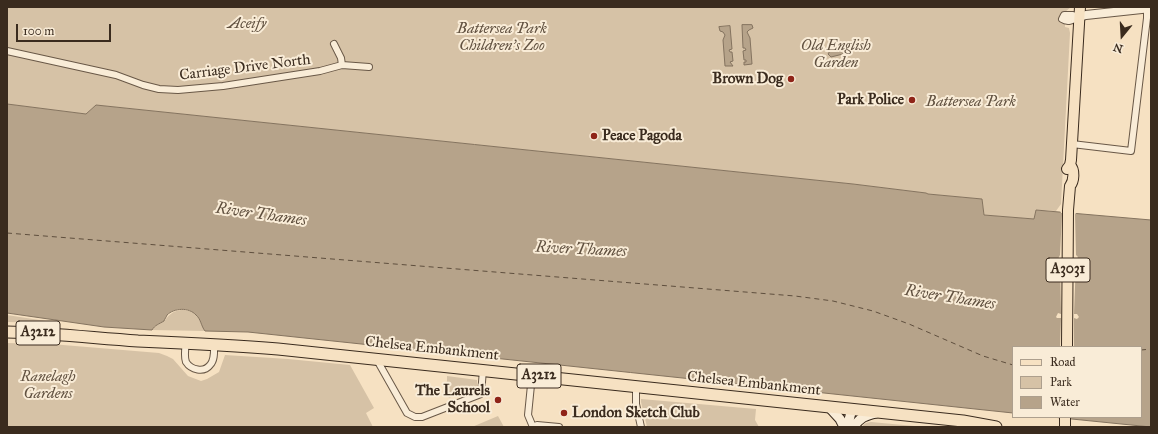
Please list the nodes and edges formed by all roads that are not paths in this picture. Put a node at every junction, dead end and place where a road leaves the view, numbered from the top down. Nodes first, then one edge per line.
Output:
1 (1149, 8) edge
2 (1079, 12) edge
3 (334, 44) dead end
4 (7, 51) edge
5 (342, 65) junction
6 (369, 67) dead end
7 (1072, 144) junction
8 (7, 332) edge
9 (186, 343) junction
10 (214, 344) junction
11 (1067, 346) edge
12 (377, 359) junction
13 (484, 370) junction
14 (532, 375) junction
15 (636, 386) junction
16 (829, 407) junction
17 (852, 409) junction
18 (879, 413) junction
19 (533, 427) edge
20 (559, 427) edge
21 (641, 427) edge
22 (846, 427) edge
23 (854, 427) edge
24 (996, 427) edge

1 - 2 street
1 - 7 street
2 - 7 main road, A3031
3 - 5 street
4 - 5 street, Carriage Drive North
5 - 6 street, Carriage Drive North
7 - 11 main road, A3031
8 - 9 highway, Chelsea Embankment / A3212
9 - 10 highway, Chelsea Embankment / A3212
9 - 10 street
10 - 12 highway, Chelsea Embankment / A3212
12 - 13 highway, Chelsea Embankment / A3212
12 - 13 street
13 - 14 highway, Chelsea Embankment / A3212
14 - 15 highway, Chelsea Embankment / A3212
14 - 19 street
15 - 16 highway, Chelsea Embankment / A3212
15 - 21 street
16 - 17 highway, Chelsea Embankment / A3212
16 - 22 main road
17 - 18 highway, Chelsea Embankment / A3212
17 - 22 main road
18 - 23 main road
18 - 24 highway, Chelsea Embankment / A3212
19 - 20 street

